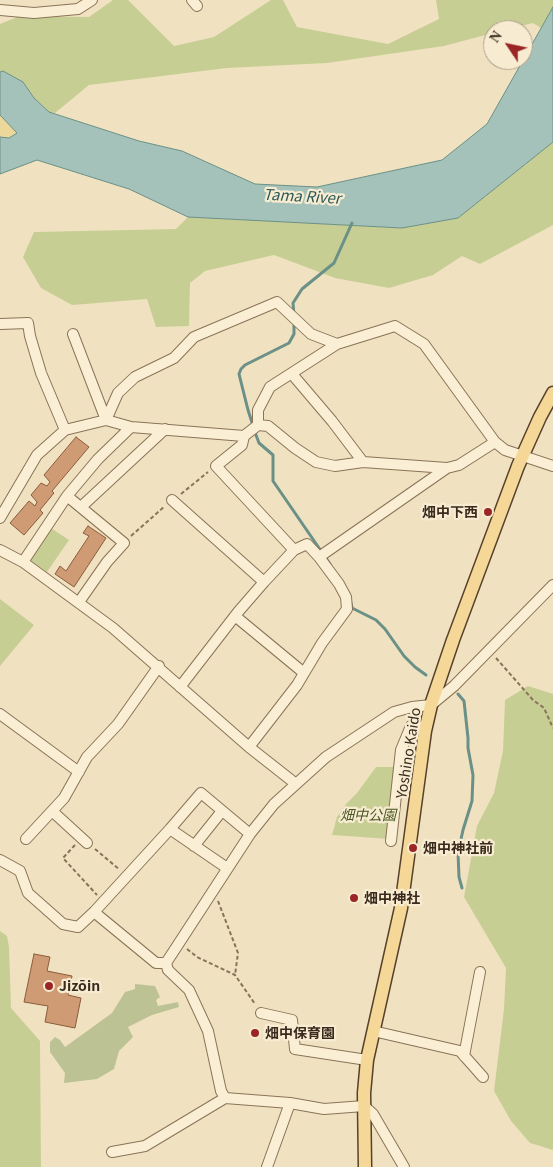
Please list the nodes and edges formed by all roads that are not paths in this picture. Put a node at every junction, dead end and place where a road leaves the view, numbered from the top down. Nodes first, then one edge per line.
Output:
1 (92, 0) edge
2 (0, 10) edge
3 (0, 324) edge
4 (73, 334) dead end
5 (337, 344) junction
6 (292, 374) junction
7 (553, 393) edge
8 (106, 420) junction
9 (258, 425) junction
10 (131, 427) junction
11 (165, 429) junction
12 (64, 430) junction
13 (244, 436) junction
14 (496, 442) junction
15 (522, 457) junction
16 (363, 462) junction
17 (553, 466) edge
18 (447, 468) junction
19 (67, 496) junction
20 (172, 500) dead end
21 (81, 507) junction
22 (0, 518) edge
23 (0, 550) edge
24 (294, 550) junction
25 (323, 554) junction
26 (23, 562) junction
27 (264, 582) junction
28 (553, 585) edge
29 (79, 602) junction
30 (235, 616) junction
31 (158, 666) junction
32 (304, 673) junction
33 (180, 687) junction
34 (431, 705) junction
35 (0, 714) edge
36 (425, 728) junction
37 (249, 747) junction
38 (79, 772) junction
39 (296, 784) junction
40 (52, 811) junction
41 (222, 811) junction
42 (170, 829) junction
43 (250, 834) junction
44 (26, 839) dead end
45 (84, 840) road end
46 (391, 841) dead end
47 (194, 846) junction
48 (0, 860) edge
49 (227, 868) junction
50 (94, 912) junction
51 (166, 963) junction
52 (480, 972) dead end
53 (261, 1013) road end
54 (373, 1031) junction
55 (464, 1056) junction
56 (367, 1060) junction
57 (483, 1077) dead end
58 (224, 1098) junction
59 (290, 1103) junction
60 (364, 1106) junction
61 (112, 1152) dead end
62 (267, 1167) edge
63 (364, 1167) edge
64 (404, 1167) edge

1 - 2 street
3 - 12 street
4 - 8 street
5 - 6 street
5 - 8 street
5 - 14 street
6 - 9 street
6 - 16 street
7 - 15 main road, Yoshino Kaido
8 - 10 street
8 - 12 street
9 - 13 street
9 - 16 street
10 - 11 street
10 - 19 street
11 - 13 street
11 - 21 street
12 - 22 street
13 - 24 street
14 - 15 street
14 - 18 street
15 - 17 street
15 - 34 main road, Yoshino Kaido
16 - 18 street
18 - 25 street
19 - 21 street
19 - 26 street
20 - 27 street
21 - 29 street
23 - 26 street
24 - 25 street
24 - 27 street
25 - 32 street
26 - 29 street
27 - 30 street
28 - 34 street
29 - 31 street
30 - 32 street
30 - 33 street
31 - 33 street
31 - 38 street
32 - 37 street
33 - 37 street
34 - 36 main road, Yoshino Kaido
34 - 39 street
35 - 38 street
36 - 46 street
36 - 54 main road, Yoshino Kaido
37 - 39 street
38 - 40 street
39 - 43 street
40 - 44 street
40 - 45 street
41 - 42 street
41 - 43 street
41 - 47 street
42 - 47 street
42 - 50 street
43 - 49 street
47 - 49 street
48 - 50 street
49 - 51 street
50 - 51 street
51 - 58 street
52 - 55 street
53 - 56 street
54 - 55 street
54 - 56 main road, Yoshino Kaido
55 - 57 street
56 - 60 main road, Yoshino Kaido
58 - 59 street
58 - 61 street
59 - 60 street
59 - 62 street
60 - 63 main road, Yoshino Kaido
60 - 64 street

